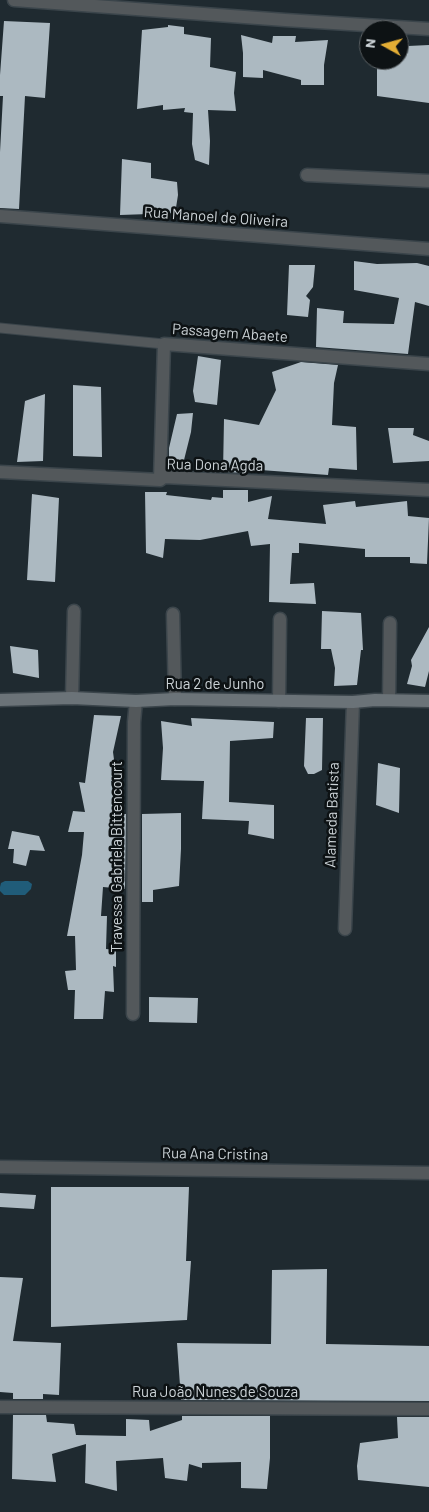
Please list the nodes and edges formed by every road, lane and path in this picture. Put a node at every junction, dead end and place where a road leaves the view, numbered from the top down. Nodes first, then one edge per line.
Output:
1 (14, 0) edge
2 (429, 29) edge
3 (307, 174) dead end
4 (429, 181) edge
5 (0, 216) edge
6 (429, 249) edge
7 (0, 328) edge
8 (164, 344) junction
9 (429, 364) edge
10 (0, 472) edge
11 (160, 480) junction
12 (429, 490) edge
13 (74, 611) dead end
14 (173, 614) dead end
15 (280, 619) dead end
16 (390, 623) dead end
17 (72, 698) junction
18 (175, 699) junction
19 (0, 700) edge
20 (389, 700) junction
21 (136, 701) junction
22 (279, 701) junction
23 (429, 701) edge
24 (353, 702) junction
25 (345, 929) dead end
26 (133, 1014) dead end
27 (0, 1168) edge
28 (429, 1173) edge
29 (0, 1407) edge
30 (429, 1409) edge

1 - 2 street
3 - 4 street
5 - 6 street, Rua Manoel de Oliveira
7 - 8 lane
8 - 9 street, Passagem Abaete
8 - 11 street, Passagem Abaete
10 - 11 street, Rua Dona Agda
11 - 12 street, Rua Dona Agda
13 - 17 street
14 - 18 street
15 - 22 street
16 - 20 street
17 - 19 street, Rua 2 de Junho
17 - 21 street, Rua 2 de Junho
18 - 21 street, Rua 2 de Junho
18 - 22 street, Rua 2 de Junho
20 - 23 street, Rua 2 de Junho
20 - 24 street, Rua 2 de Junho
21 - 26 street, Travessa Gabriela Bittencourt
22 - 24 street, Rua 2 de Junho
24 - 25 street, Alameda Batista
27 - 28 street, Rua Ana Cristina
29 - 30 street, Rua João Nunes de Souza

